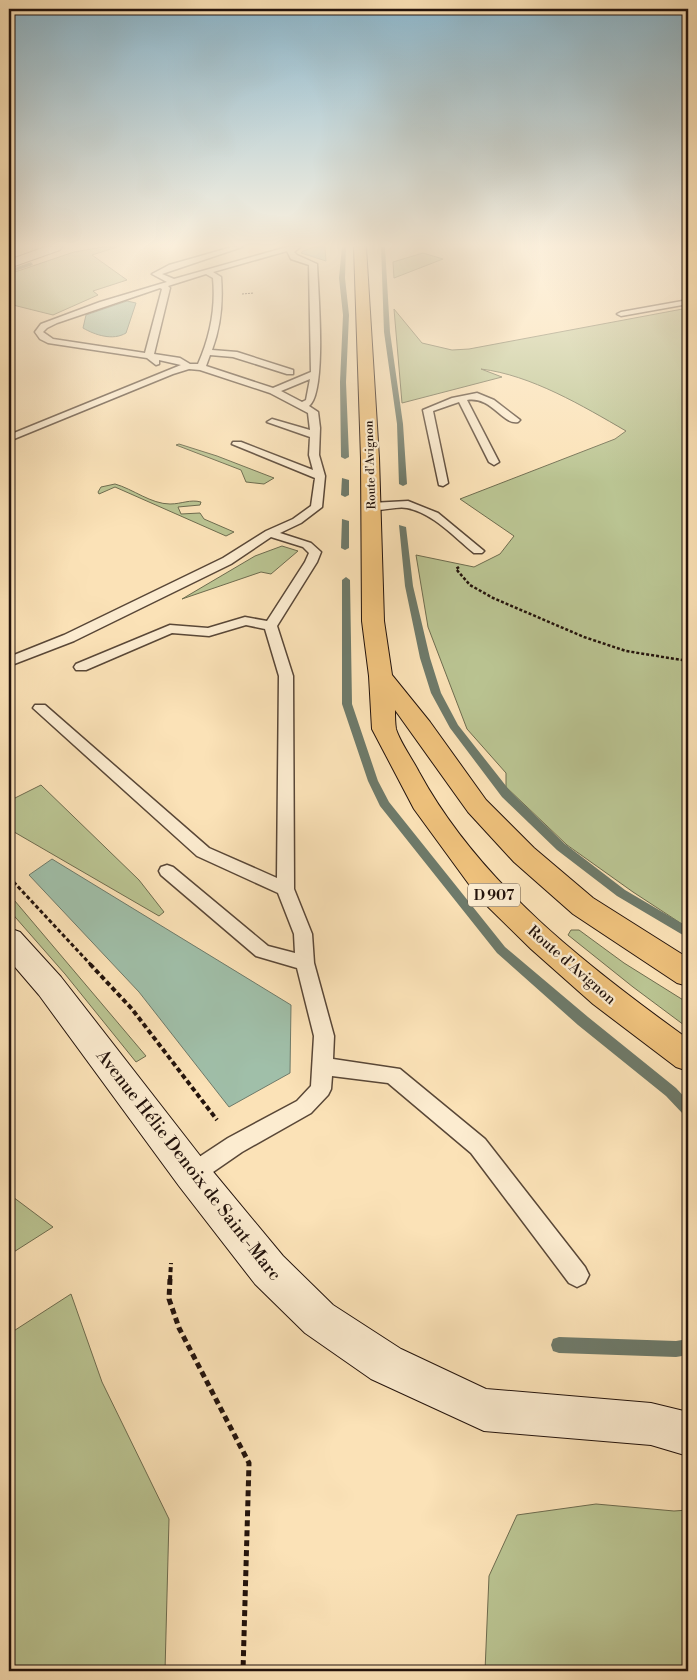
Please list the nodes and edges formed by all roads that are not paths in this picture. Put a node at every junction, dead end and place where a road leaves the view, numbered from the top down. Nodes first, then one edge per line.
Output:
1 (45, 325) edge
2 (157, 325) edge
3 (214, 325) edge
4 (315, 325) edge
5 (364, 325) edge
6 (207, 352) junction
7 (149, 356) junction
8 (188, 366) junction
9 (201, 367) junction
10 (290, 372) dead end
11 (316, 373) junction
12 (154, 378) junction
13 (273, 391) junction
14 (462, 399) junction
15 (303, 406) junction
16 (516, 420) dead end
17 (272, 422) dead end
18 (315, 435) junction
19 (9, 438) edge
20 (237, 444) dead end
21 (494, 462) dead end
22 (320, 476) junction
23 (443, 483) dead end
24 (371, 506) junction
25 (270, 533) junction
26 (478, 551) road end
27 (271, 626) junction
28 (9, 662) edge
29 (81, 667) dead end
30 (381, 676) junction
31 (40, 708) dead end
32 (166, 871) dead end
33 (284, 889) junction
34 (9, 940) edge
35 (305, 963) junction
36 (688, 974) edge
37 (688, 1057) edge
38 (322, 1066) junction
39 (192, 1174) junction
40 (577, 1275) dead end
41 (676, 1424) edge

1 - 7 lane
2 - 7 lane
3 - 6 lane
4 - 11 lane
5 - 24 main road, Route d'Avignon / D 907
6 - 9 lane
6 - 10 lane
7 - 8 lane
7 - 12 lane
8 - 9 lane
8 - 12 lane
9 - 13 lane
11 - 13 lane
11 - 15 lane
12 - 19 lane
13 - 15 lane
14 - 16 lane
14 - 21 lane
14 - 23 lane
15 - 18 lane
17 - 18 lane
18 - 22 lane
20 - 22 lane
22 - 25 lane
24 - 26 lane
24 - 30 main road, Route d'Avignon / D 907
25 - 27 lane
25 - 28 lane
27 - 29 lane
27 - 33 lane
30 - 36 main road, Route d'Avignon / D 907
30 - 37 main road, Route d'Avignon / D 907
31 - 33 lane
32 - 35 lane
33 - 35 lane
34 - 39 street, Avenue Hélie Denoix de Saint-Marc
35 - 38 lane
38 - 39 lane
38 - 40 lane
39 - 41 street, Avenue Hélie Denoix de Saint-Marc

